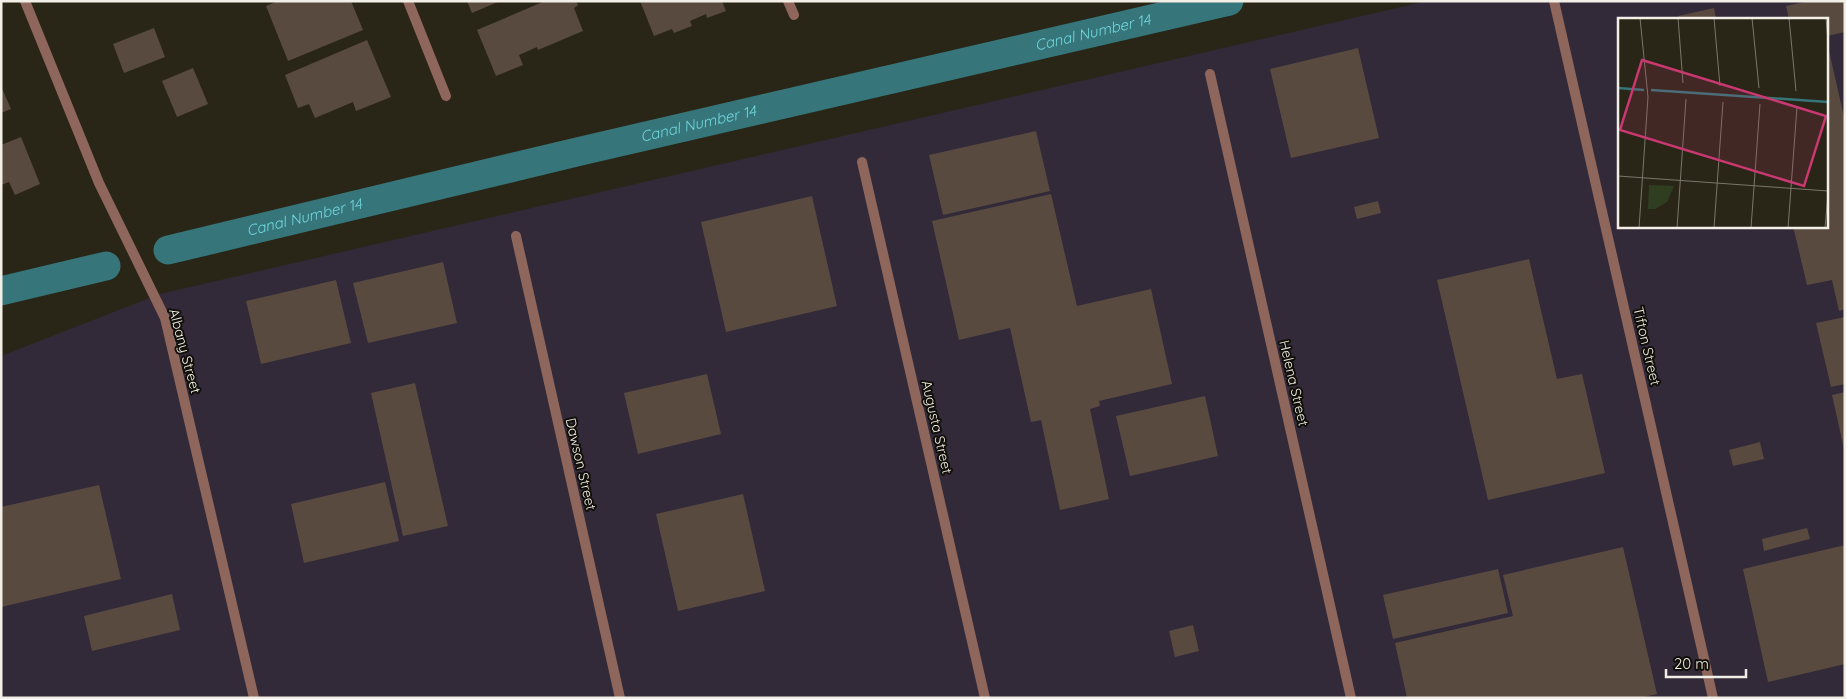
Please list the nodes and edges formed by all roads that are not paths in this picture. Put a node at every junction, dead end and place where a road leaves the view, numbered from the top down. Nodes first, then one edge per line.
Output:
1 (25, 1) edge
2 (408, 1) edge
3 (788, 1) edge
4 (1554, 1) edge
5 (794, 15) dead end
6 (1210, 74) dead end
7 (446, 96) dead end
8 (862, 162) dead end
9 (516, 236) dead end
10 (254, 698) edge
11 (620, 698) edge
12 (985, 698) edge
13 (1351, 698) edge
14 (1713, 698) edge

1 - 10 street, Albany Street
2 - 7 street
3 - 5 street
4 - 14 street, Tifton Street
6 - 13 street, Helena Street
8 - 12 street, Augusta Street
9 - 11 street, Dawson Street

